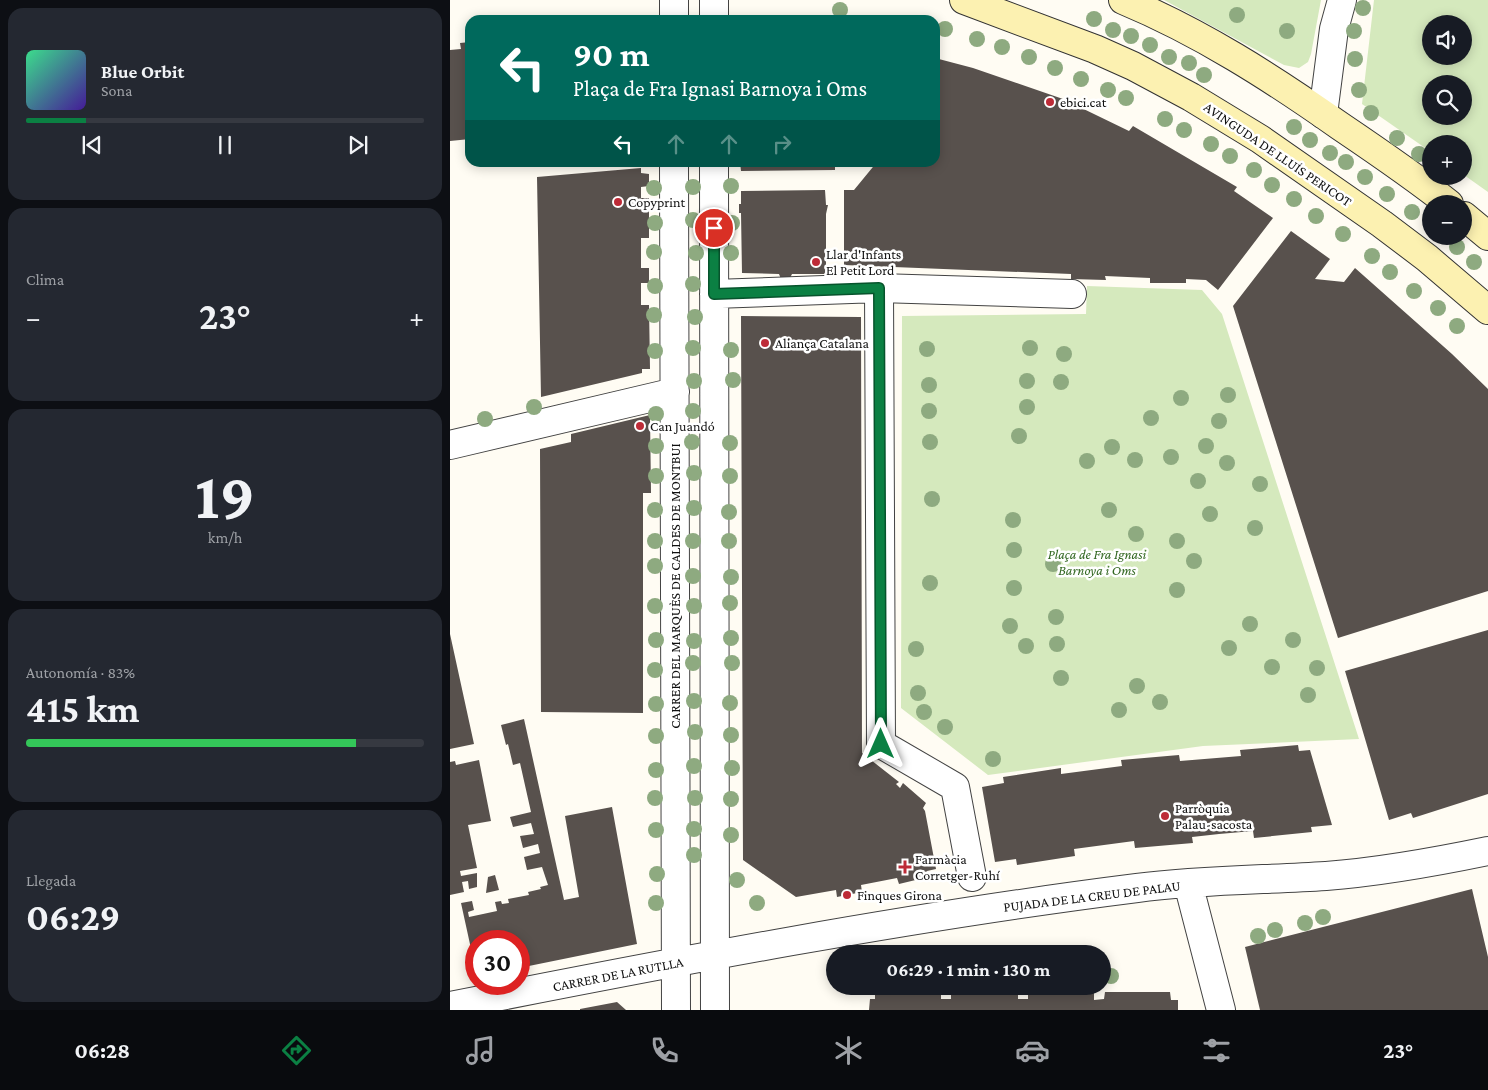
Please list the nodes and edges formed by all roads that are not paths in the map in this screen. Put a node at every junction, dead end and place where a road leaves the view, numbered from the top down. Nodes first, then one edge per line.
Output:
1 (674, 0) edge
2 (714, 0) edge
3 (964, 0) edge
4 (1123, 0) edge
5 (1342, 0) edge
6 (674, 15) edge
7 (714, 15) edge
8 (1324, 114) junction
9 (674, 167) edge
10 (714, 167) edge
11 (1438, 195) edge
12 (1472, 223) edge
13 (1488, 236) edge
14 (879, 288) junction
15 (714, 294) junction
16 (1072, 294) dead end
17 (1488, 310) edge
18 (675, 392) junction
19 (450, 444) edge
20 (1488, 851) edge
21 (972, 877) dead end
22 (1188, 883) junction
23 (696, 959) junction
24 (450, 1006) edge
25 (676, 1010) edge
26 (715, 1010) edge
27 (1221, 1010) edge

1 - 6 street
2 - 7 street
3 - 17 street, AVINGUDA DE LLUÍS PERICOT
4 - 8 street
5 - 8 street
8 - 11 street
9 - 18 street, CARRER DEL MARQUÈS DE CALDES DE MONTBUI
10 - 15 street, CARRER DEL MARQUÈS DE CALDES DE MONTBUI
12 - 13 street
14 - 15 street
14 - 16 street
14 - 21 street
15 - 23 street, CARRER DEL MARQUÈS DE CALDES DE MONTBUI
18 - 19 street
18 - 23 street, CARRER DEL MARQUÈS DE CALDES DE MONTBUI
20 - 22 street, PUJADA DE LA CREU DE PALAU
22 - 23 street, PUJADA DE LA CREU DE PALAU
22 - 27 street
23 - 24 street, CARRER DE LA RUTLLA
23 - 25 street, CARRER DEL MARQUÈS DE CALDES DE MONTBUI
23 - 26 street, CARRER DEL MARQUÈS DE CALDES DE MONTBUI

